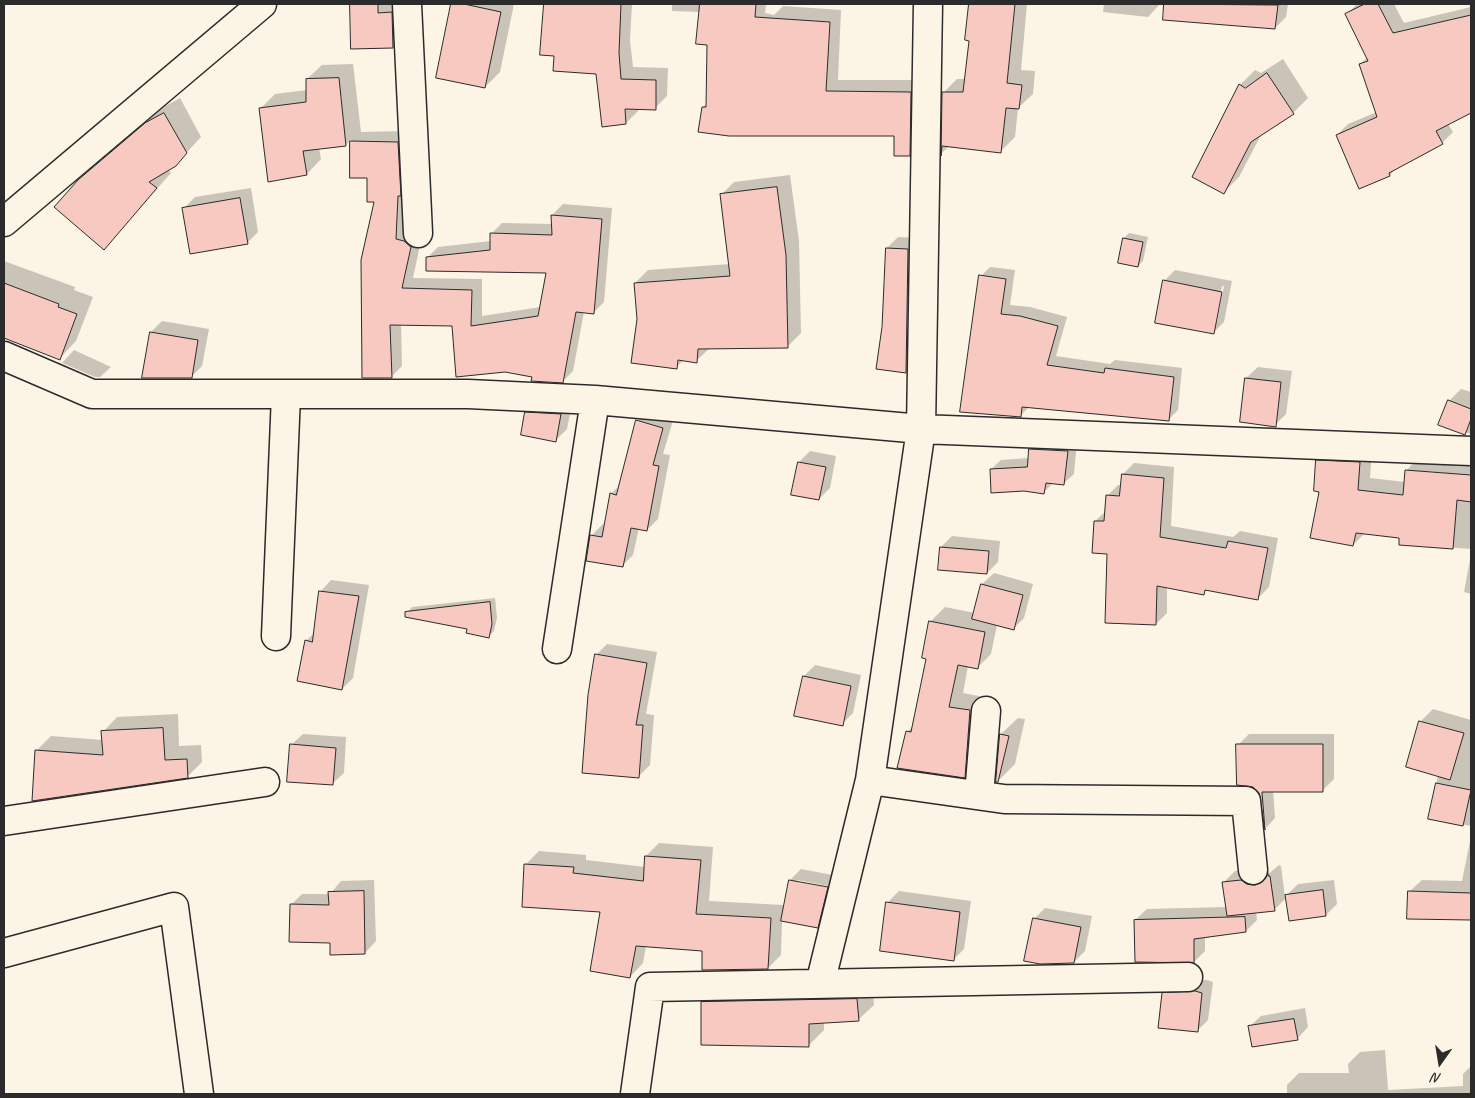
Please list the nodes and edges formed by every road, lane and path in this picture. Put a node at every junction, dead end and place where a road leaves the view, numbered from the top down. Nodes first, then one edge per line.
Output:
1 (262, 4) edge
2 (408, 4) edge
3 (928, 4) edge
4 (4, 222) edge
5 (418, 233) dead end
6 (4, 356) edge
7 (286, 395) junction
8 (595, 400) junction
9 (921, 429) junction
10 (1471, 451) edge
11 (276, 636) dead end
12 (557, 649) dead end
13 (986, 711) dead end
14 (870, 780) junction
15 (266, 782) dead end
16 (979, 795) junction
17 (4, 821) edge
18 (1252, 870) dead end
19 (4, 953) edge
20 (1188, 977) dead end
21 (820, 984) junction
22 (199, 1094) edge
23 (635, 1094) edge

1 - 4 street
2 - 5 street
3 - 9 street
6 - 7 street
7 - 8 street
7 - 11 street
8 - 9 street
8 - 12 street
9 - 10 street
9 - 14 street
13 - 16 street
14 - 16 street
14 - 21 street
15 - 17 street
16 - 18 street
19 - 22 street
20 - 21 street
21 - 23 street

